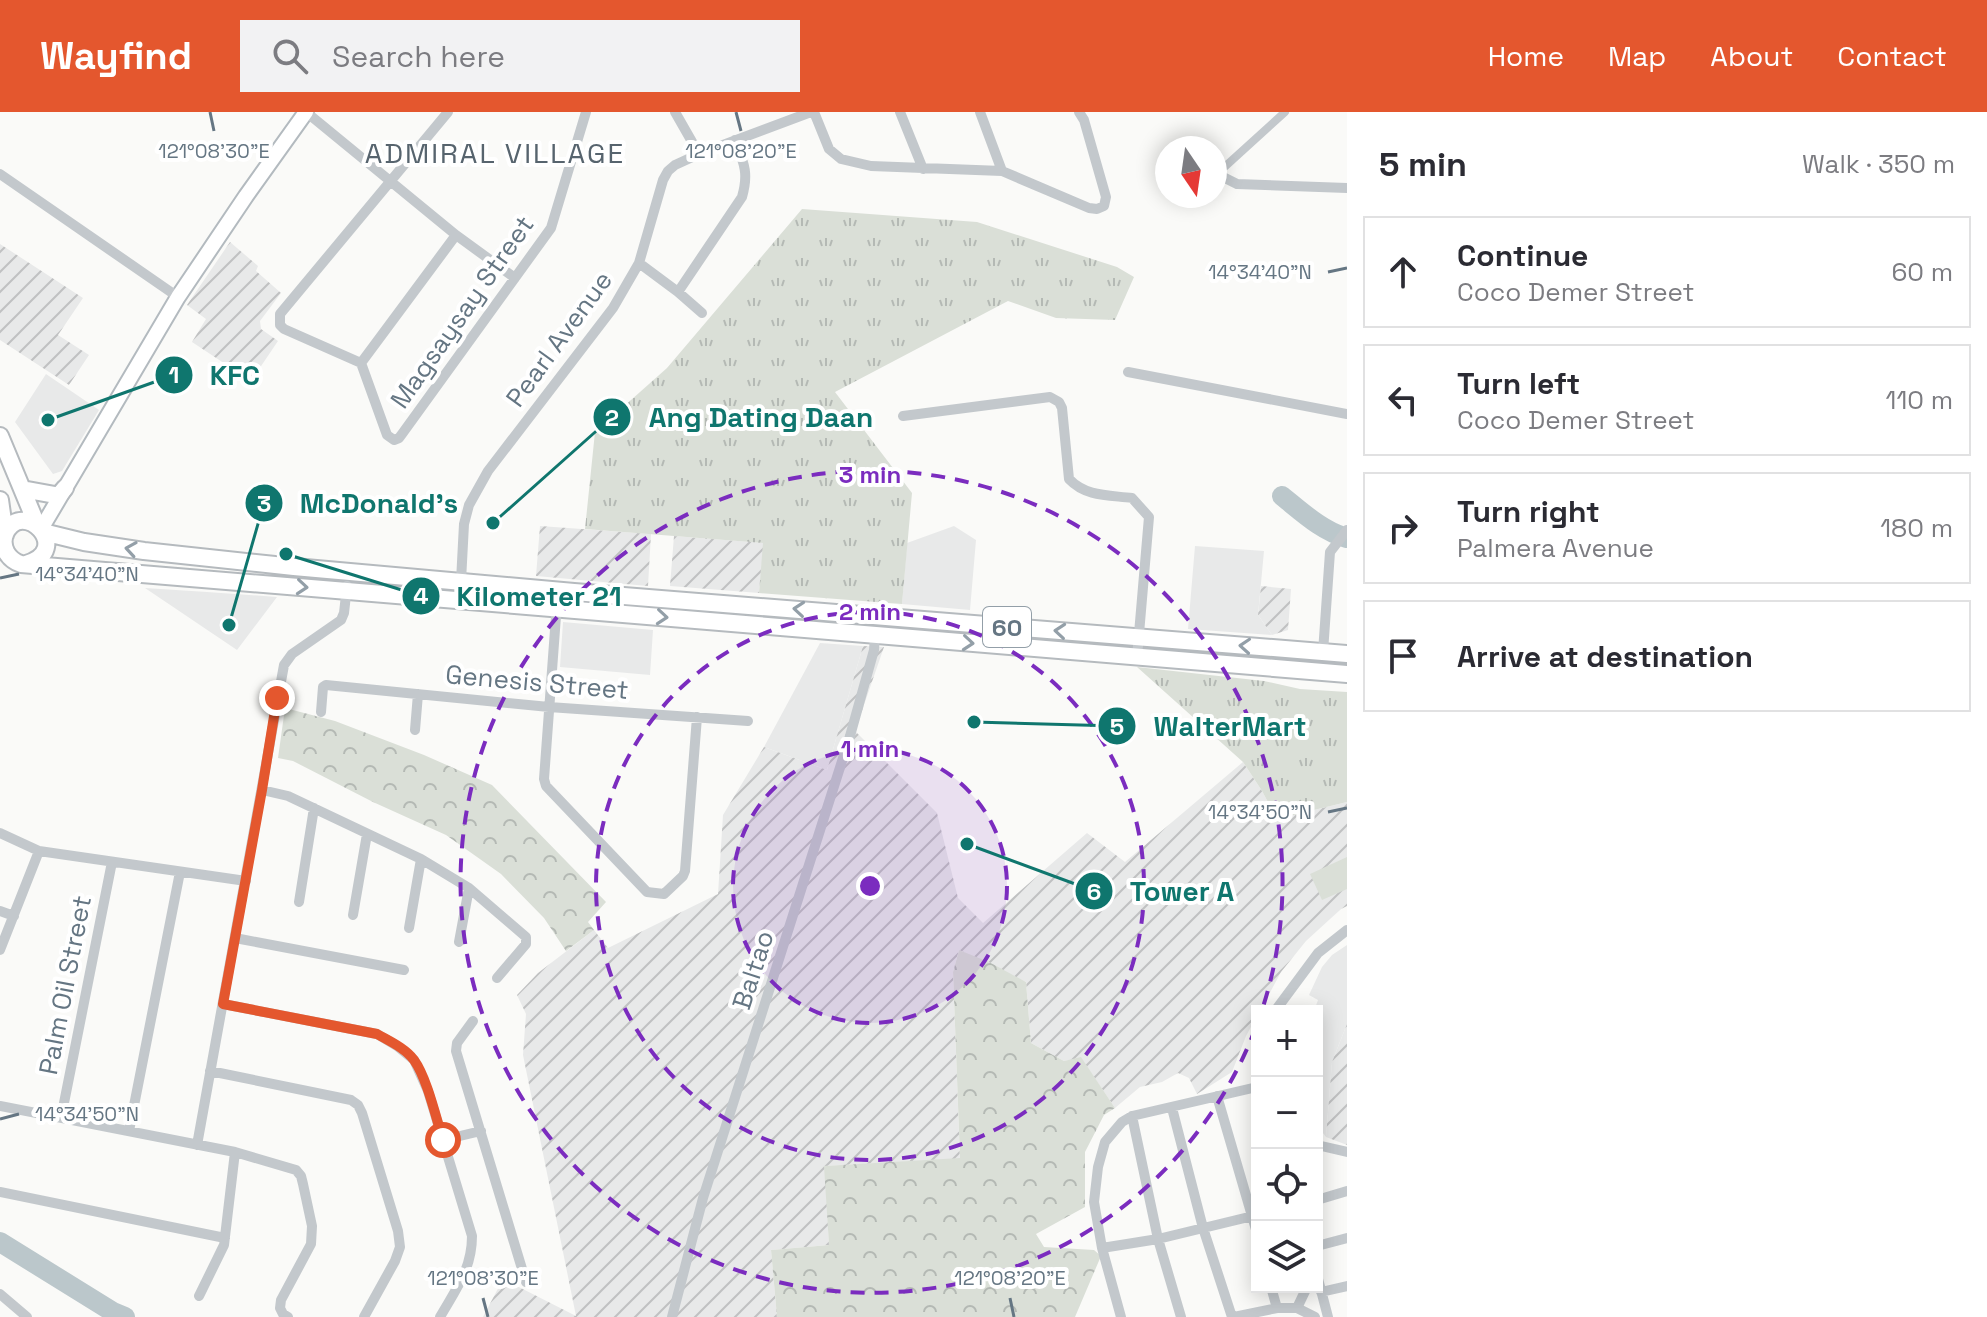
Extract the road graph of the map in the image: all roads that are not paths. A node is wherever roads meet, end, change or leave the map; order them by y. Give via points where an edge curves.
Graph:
1 (306, 112) edge
2 (448, 112) edge
3 (586, 112) edge
4 (675, 112) edge
5 (813, 112) edge
6 (900, 112) edge
7 (980, 112) edge
8 (1079, 112) edge
9 (1285, 112) edge
10 (735, 140) junction
11 (699, 154) junction
12 (1227, 161) edge
13 (923, 169) junction
14 (1002, 171) junction
15 (0, 174) edge
16 (1227, 179) edge
17 (390, 181) junction
18 (1347, 188) edge
19 (456, 235) junction
20 (639, 263) junction
21 (515, 278) junction
22 (678, 292) junction
23 (178, 297) junction
24 (702, 313) dead end
25 (361, 363) junction
26 (1128, 372) dead end
27 (1347, 414) edge
28 (903, 416) dead end
29 (0, 436) edge
30 (65, 488) junction
31 (23, 491) junction
32 (0, 502) edge
33 (40, 529) junction
34 (1347, 530) edge
35 (3, 540) edge
36 (14, 564) edge
37 (348, 572) junction
38 (461, 581) junction
39 (558, 589) junction
40 (347, 591) junction
41 (556, 608) junction
42 (876, 616) junction
43 (875, 636) junction
44 (1137, 637) junction
45 (1323, 652) junction
46 (1347, 654) edge
47 (1137, 657) junction
48 (1347, 674) edge
49 (418, 694) junction
50 (549, 707) junction
51 (321, 712) dead end
52 (697, 717) junction
53 (748, 721) dead end
54 (415, 730) dead end
55 (262, 790) junction
56 (314, 808) junction
57 (0, 833) edge
58 (367, 834) junction
59 (39, 851) junction
60 (421, 859) junction
61 (112, 862) junction
62 (180, 872) junction
63 (246, 881) junction
64 (469, 888) junction
65 (299, 902) dead end
66 (0, 911) edge
67 (353, 915) dead end
68 (14, 916) junction
69 (409, 928) dead end
70 (1347, 930) edge
71 (235, 938) junction
72 (459, 942) dead end
73 (0, 950) edge
74 (404, 970) dead end
75 (497, 978) dead end
76 (223, 1004) junction
77 (1279, 1005) edge
78 (473, 1021) dead end
79 (210, 1071) junction
80 (1251, 1088) edge
81 (1217, 1096) junction
82 (0, 1106) edge
83 (1172, 1108) junction
84 (1132, 1116) junction
85 (61, 1118) junction
86 (129, 1131) junction
87 (481, 1131) junction
88 (443, 1140) junction
89 (197, 1145) junction
90 (1323, 1146) edge
91 (235, 1152) junction
92 (1347, 1152) edge
93 (1347, 1191) edge
94 (0, 1192) edge
95 (1323, 1198) edge
96 (1251, 1202) edge
97 (1251, 1216) edge
98 (1203, 1228) junction
99 (225, 1238) junction
100 (1347, 1238) edge
101 (1158, 1239) junction
102 (1323, 1244) edge
103 (1102, 1248) junction
104 (526, 1282) dead end
105 (1347, 1286) edge
106 (1323, 1292) edge
107 (1273, 1293) edge
108 (1304, 1293) edge
109 (1321, 1293) edge
110 (0, 1294) edge
111 (199, 1296) dead end
112 (1277, 1308) junction
113 (1297, 1308) junction
114 (27, 1317) edge
115 (288, 1317) edge
116 (364, 1317) edge
117 (440, 1317) edge
118 (672, 1317) edge
119 (1121, 1317) edge
120 (1181, 1317) edge
121 (1233, 1317) edge
122 (1315, 1317) edge
123 (1328, 1317) edge

1 - 17 street
1 - 23 main road
2 - 17 street
3 - 21 street, Magsaysay Street via 551,228
4 - 11 street
5 - 10 street, Pearl Avenue
5 - 13 street via 829,149 841,159
6 - 13 street
7 - 14 street
8 - 14 street via 1106,197 1104,206 1089,208
9 - 12 street
10 - 11 street, Pearl Avenue
10 - 22 street via 747,171 742,197
11 - 20 street, Pearl Avenue via 675,165 663,180
13 - 14 street
15 - 23 street
16 - 18 street via 1237,184
17 - 19 street
17 - 25 street via 280,314 284,329
19 - 21 street
19 - 25 street
20 - 22 street
20 - 38 street, Pearl Avenue via 613,308 488,471 464,524
21 - 25 street, Magsaysay Street via 394,440 387,435
22 - 24 street
23 - 30 main road
26 - 27 street
28 - 44 street via 1050,397 1059,402 1069,479 1087,493 1132,498 1149,517
29 - 31 main road
30 - 31 main road via 55,495
30 - 33 main road
31 - 32 main road via 18,507
31 - 33 main road
32 - 35 main road
33 - 35 main road via 22,521
33 - 36 main road via 46,538 44,552
37 -> 33 main road, 60 via 144,551
34 - 45 street via 1330,552
35 - 36 main road
36 -> 40 main road, 60
37 - 38 main road, 60
37 - 40 street
38 - 39 main road, 60
39 - 41 street
42 -> 39 main road, 60
40 - 41 main road, 60
40 - 55 street via 341,620 284,665
41 -> 43 main road, 60
41 - 50 street
42 - 43 main road
44 -> 42 main road, 60
43 -> 47 main road, 60
43 - 118 street, Baltao via 850,736 703,1198
45 -> 44 main road, 60
44 - 47 street
45 - 46 main road, 60
47 - 48 main road, 60
49 - 50 street, Genesis Street
49 - 51 street, Genesis Street via 326,685
49 - 54 street
50 - 52 street, Genesis Street
50 - 52 street via 546,786 647,892 662,895 684,873
52 - 53 street, Genesis Street
55 - 56 street
55 - 63 street
56 - 58 street
56 - 65 street
57 - 59 street
58 - 60 street
58 - 67 street
59 - 61 street
59 - 68 street
60 - 64 street
60 - 69 street
61 - 62 street
61 - 85 street, Palm Oil Street
62 - 63 street
62 - 86 street
63 - 71 street
64 - 72 street
64 - 75 street via 526,937 526,944
66 - 68 street
68 - 73 street
70 - 77 street via 1318,953
71 - 74 street
71 - 76 street
76 - 79 street
76 - 88 street via 377,1034 397,1046 414,1060
78 - 87 street via 456,1051
79 - 89 street
79 - 116 street via 358,1105 400,1247
80 - 81 street
81 - 83 street
81 - 96 street
82 - 85 street
83 - 84 street
83 - 98 street
84 - 101 street
84 - 103 street via 1105,1142 1098,1167 1094,1202
85 - 86 street
86 - 89 street
87 - 88 street
87 - 104 street
88 - 117 street via 472,1236 472,1253
89 - 91 street
90 - 92 street
91 - 99 street
91 - 115 street via 301,1176 313,1234 281,1300
93 - 95 street
94 - 99 street
97 - 98 street
98 - 101 street
98 - 121 street
99 - 111 street
100 - 102 street
101 - 103 street
101 - 120 street
103 - 119 street
105 - 106 street
107 - 112 street
108 - 113 street
109 - 123 street
110 - 114 street
112 - 113 street
112 - 121 street
113 - 122 street

